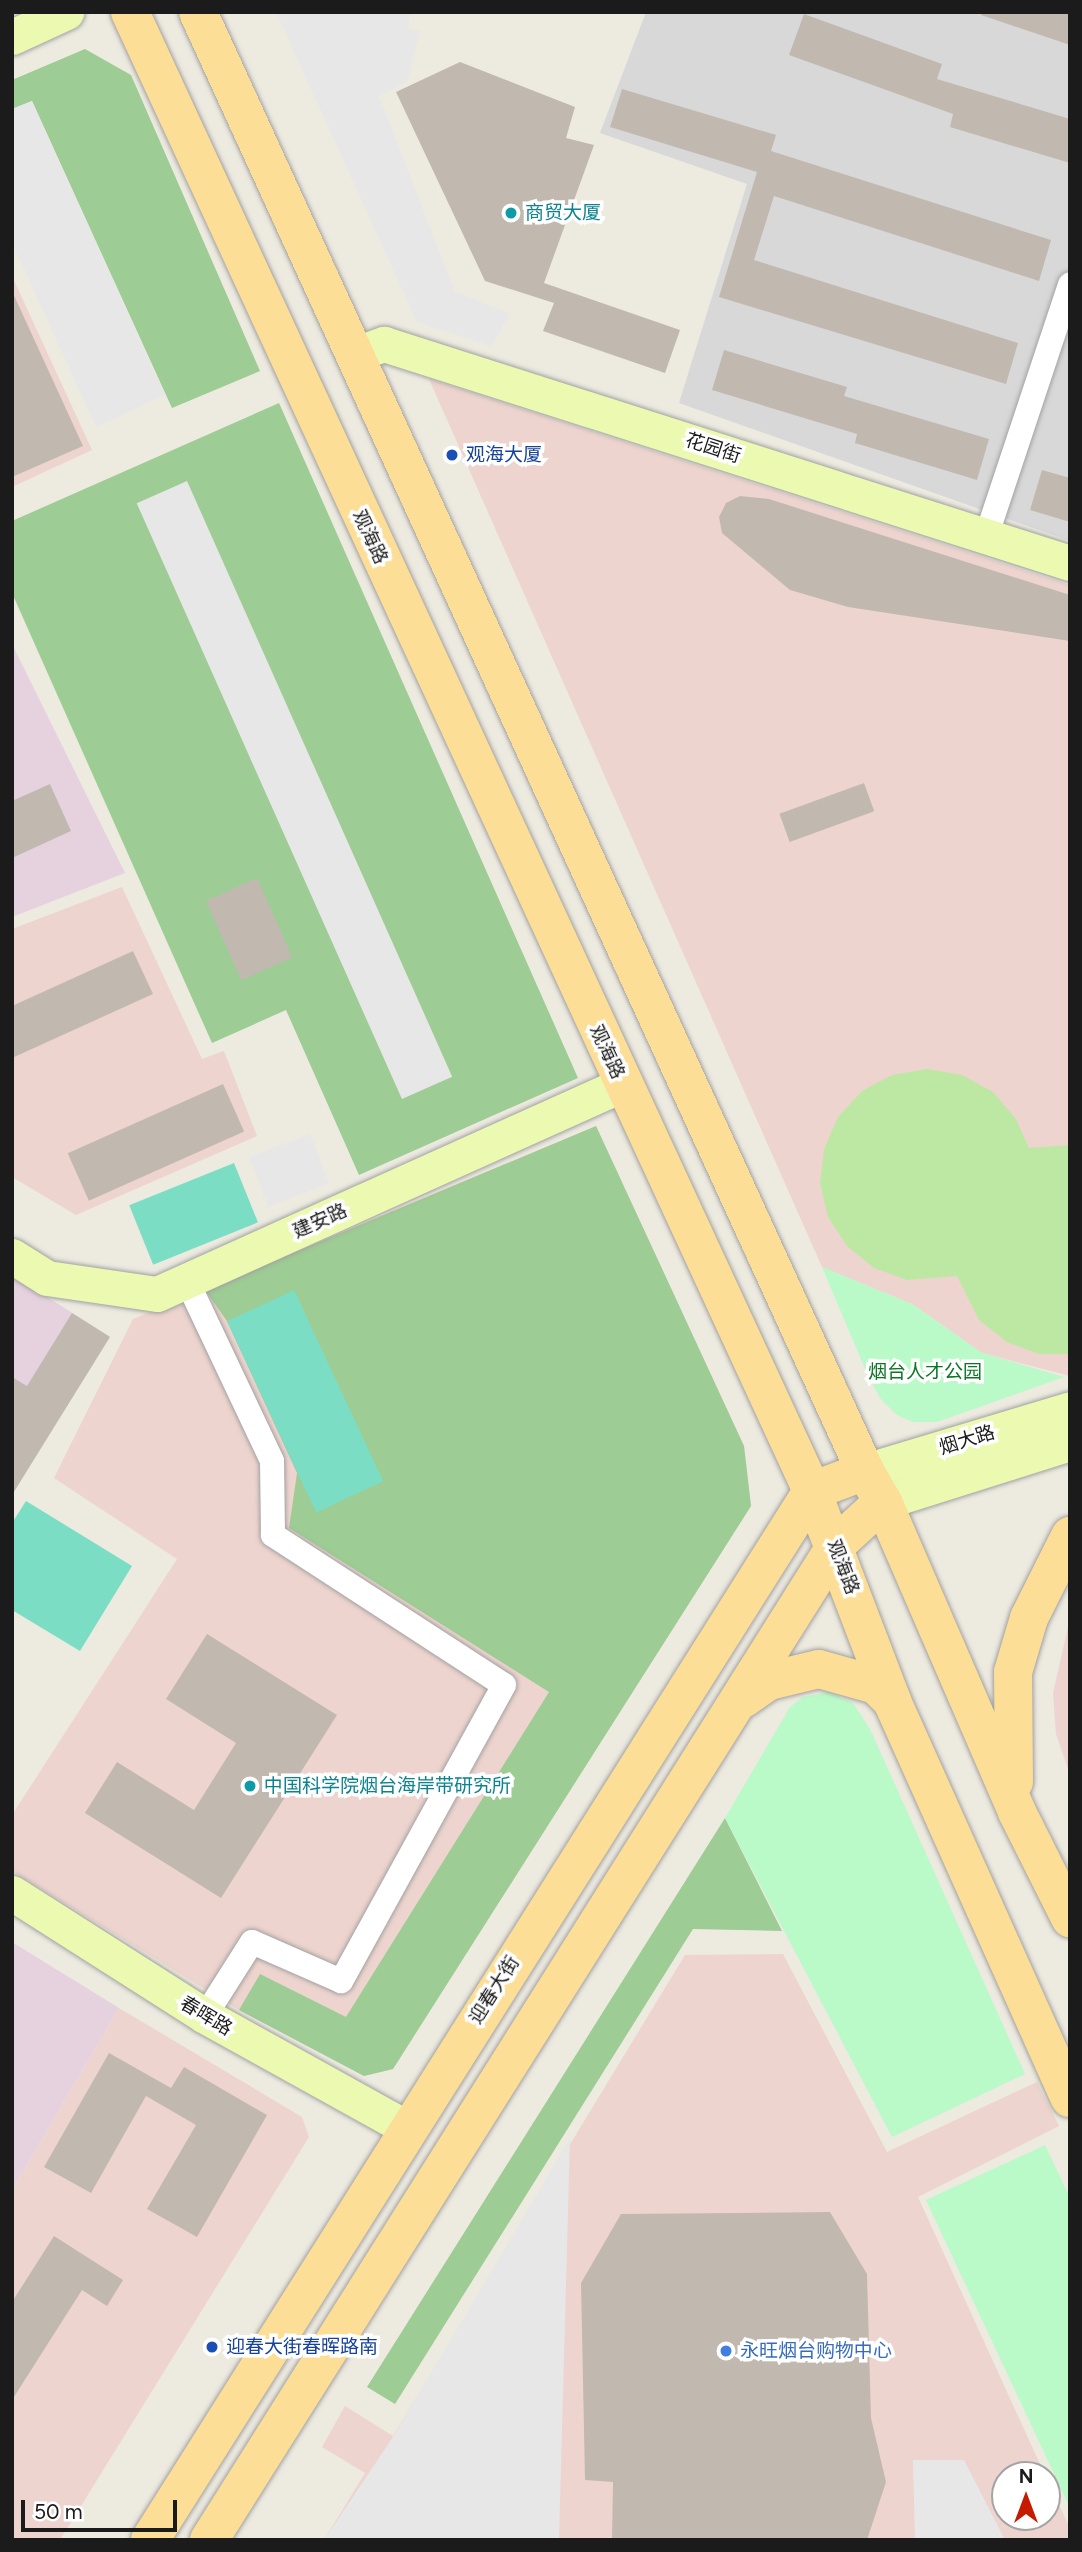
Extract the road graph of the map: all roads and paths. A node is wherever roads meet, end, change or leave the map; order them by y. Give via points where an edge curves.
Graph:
1 (66, 12) edge
2 (130, 12) edge
3 (198, 12) edge
4 (12, 37) edge
5 (1070, 284) edge
6 (356, 355) junction
7 (987, 534) junction
8 (1070, 563) edge
9 (621, 1084) junction
10 (12, 1256) edge
11 (187, 1282) junction
12 (1070, 1409) edge
13 (1070, 1443) edge
14 (874, 1487) junction
15 (812, 1491) junction
16 (1070, 1536) edge
17 (836, 1545) junction
18 (741, 1700) junction
19 (892, 1701) junction
20 (1017, 1812) junction
21 (12, 1893) edge
22 (1070, 1918) edge
23 (205, 2016) junction
24 (1070, 2098) edge
25 (407, 2128) junction
26 (150, 2540) edge
27 (209, 2540) edge

1 - 4 street
2 - 9 main road, 观海路
3 - 6 main road
5 - 7 street
6 - 7 street, 花园街 via 384,344
6 - 14 main road
7 - 8 street, 花园街
9 - 11 street, 建安路
9 - 15 main road, 观海路
10 - 11 street, 建安路 via 47,1278 157,1294
11 - 23 street via 272,1461 273,1535 504,1685 341,1981 252,1942
12 - 14 street, 烟大路
13 - 14 street, 烟大路
14 - 15 main road
14 - 17 main road
14 - 20 main road
15 - 17 main road, 观海路
15 - 25 main road, 迎春大街
16 - 20 main road via 1029,1618 1013,1672 1011,1725
17 - 18 main road
17 - 19 main road, 观海路
18 - 19 main road via 769,1681 819,1669 876,1685
18 - 27 main road
19 - 24 main road, 观海路
20 - 22 main road
21 - 23 street, 春晖路
23 - 25 street, 春晖路
25 - 26 main road, 迎春大街

